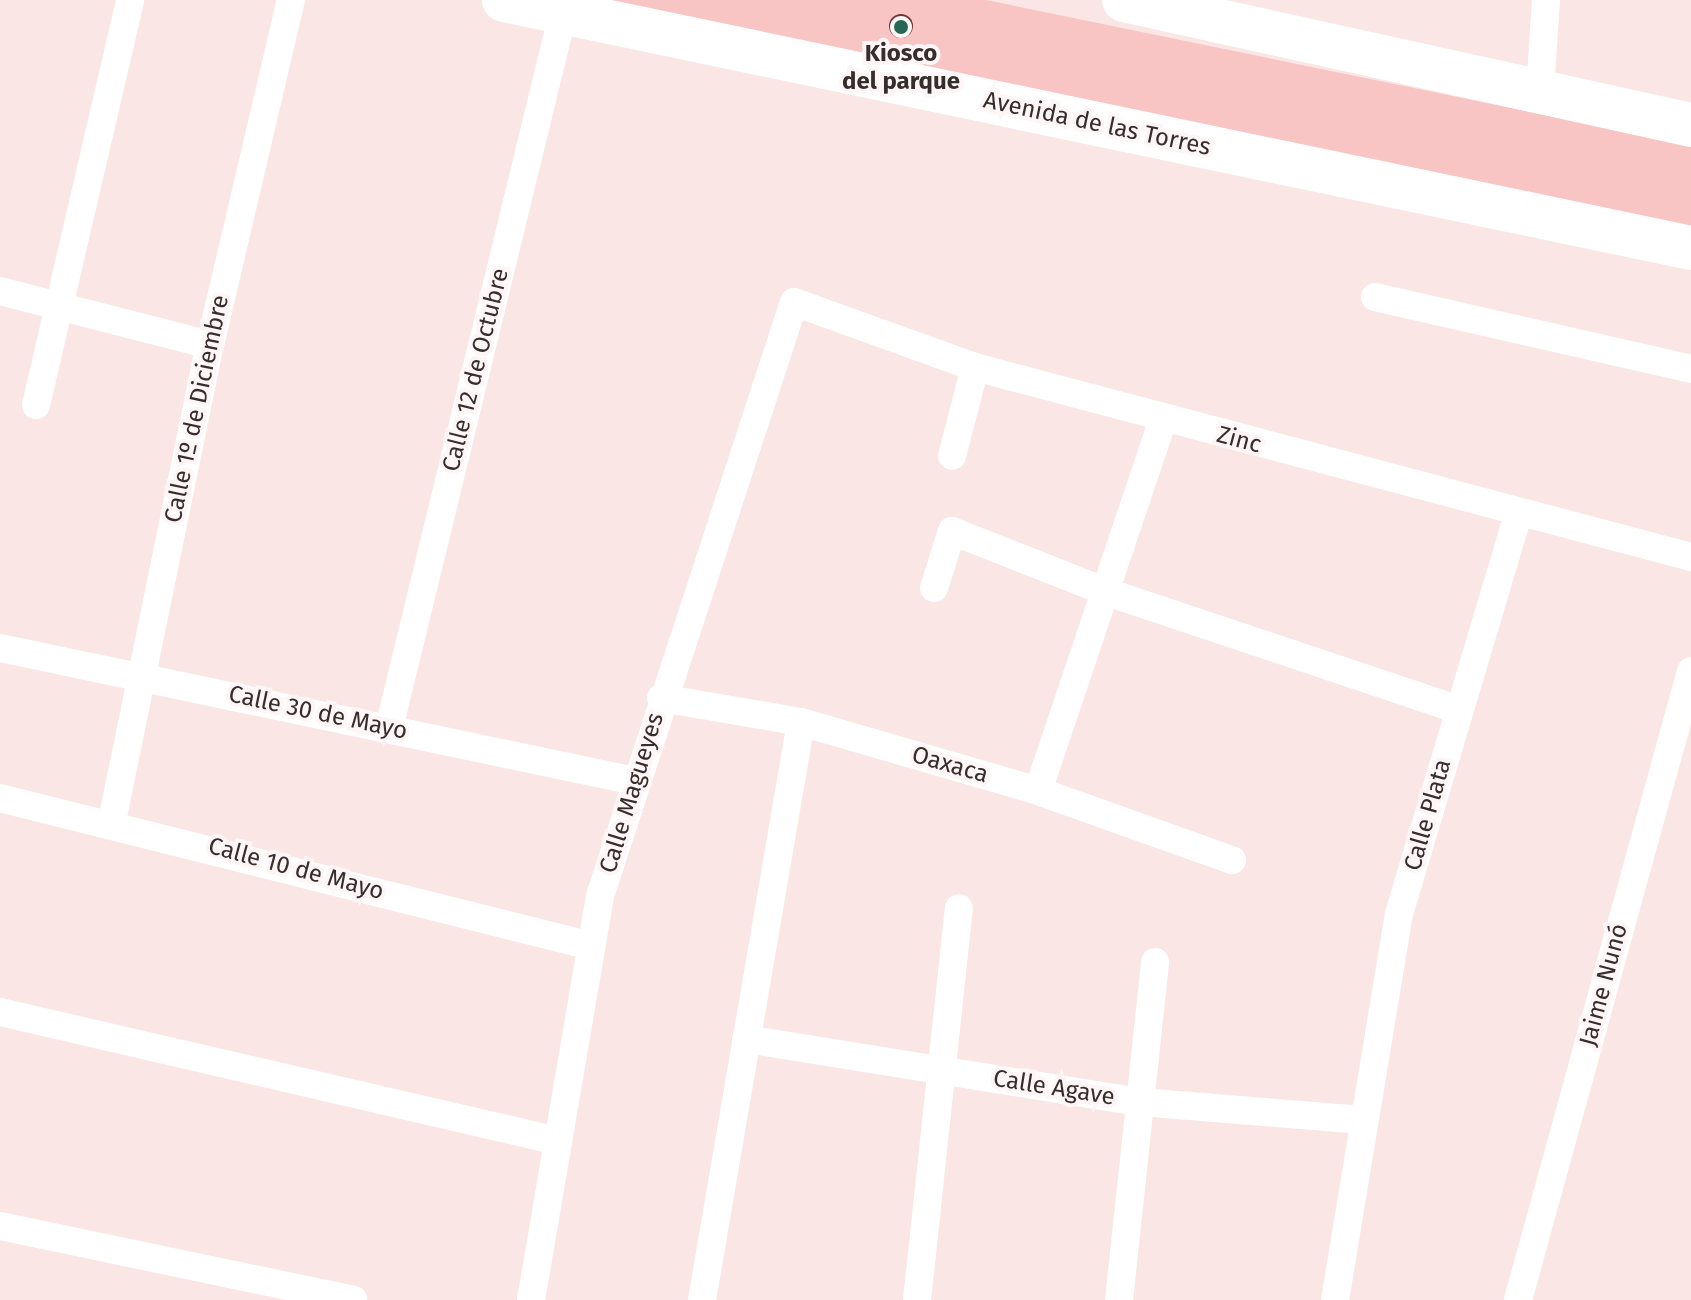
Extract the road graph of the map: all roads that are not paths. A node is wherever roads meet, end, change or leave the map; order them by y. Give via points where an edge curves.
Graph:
1 (130, 0) edge
2 (291, 0) edge
3 (504, 0) edge
4 (1124, 0) edge
5 (1546, 0) edge
6 (563, 13) junction
7 (1540, 91) junction
8 (1691, 125) edge
9 (1691, 248) edge
10 (0, 291) edge
11 (1375, 297) dead end
12 (794, 302) joint
13 (56, 305) junction
14 (210, 345) junction
15 (975, 367) junction
16 (1691, 369) edge
17 (36, 405) dead end
18 (1163, 420) junction
19 (952, 456) dead end
20 (1518, 516) junction
21 (1691, 557) edge
22 (934, 588) dead end
23 (1104, 591) junction
24 (0, 648) edge
25 (1691, 671) edge
26 (139, 674) junction
27 (661, 698) junction
28 (1459, 710) junction
29 (801, 722) junction
30 (389, 728) junction
31 (635, 781) junction
32 (1038, 791) junction
33 (0, 798) edge
34 (112, 821) junction
35 (1232, 860) dead end
36 (959, 908) dead end
37 (591, 946) junction
38 (1155, 962) dead end
39 (0, 1012) edge
40 (746, 1039) junction
41 (941, 1070) junction
42 (1140, 1102) junction
43 (1363, 1120) junction
44 (558, 1141) junction
45 (0, 1226) edge
46 (353, 1300) edge
47 (531, 1300) edge
48 (702, 1300) edge
49 (917, 1300) edge
50 (1119, 1300) edge
51 (1335, 1300) edge
52 (1518, 1300) edge

1 - 13 street
2 - 14 street, Calle 1º de Diciembre
3 - 6 main road, Avenida de las Torres
4 - 7 main road
5 - 7 street
6 - 9 main road, Avenida de las Torres
6 - 30 street, Calle 12 de Octubre
7 - 8 main road
10 - 13 street
11 - 16 street
12 - 15 street, Zinc
12 - 27 street, Calle Magueyes
13 - 14 street
13 - 17 street
14 - 26 street, Calle 1º de Diciembre
15 - 18 street, Zinc
15 - 19 street
18 - 20 street, Zinc
18 - 23 street
20 - 21 street, Zinc
20 - 28 street, Calle Plata
22 - 23 street via 952,531
23 - 28 street
23 - 32 street
24 - 26 street, Calle 30 de Mayo
25 - 52 street, Jaime Nunó
26 - 30 street, Calle 30 de Mayo
26 - 34 street, Calle 1º de Diciembre
27 - 29 street, Oaxaca
27 - 31 street, Calle Magueyes
28 - 43 street, Calle Plata via 1399,914
29 - 32 street, Oaxaca
29 - 40 street
30 - 31 street, Calle 30 de Mayo
31 - 37 street, Calle Magueyes
32 - 35 street, Oaxaca
33 - 34 street, Calle 10 de Mayo
34 - 37 street, Calle 10 de Mayo
36 - 41 street
37 - 44 street, Calle Magueyes
38 - 42 street
39 - 44 street
40 - 41 street, Calle Agave
40 - 48 street
41 - 42 street, Calle Agave
41 - 49 street
42 - 43 street, Calle Agave
42 - 50 street
43 - 51 street, Calle Plata
44 - 47 street, Calle Magueyes
45 - 46 street

